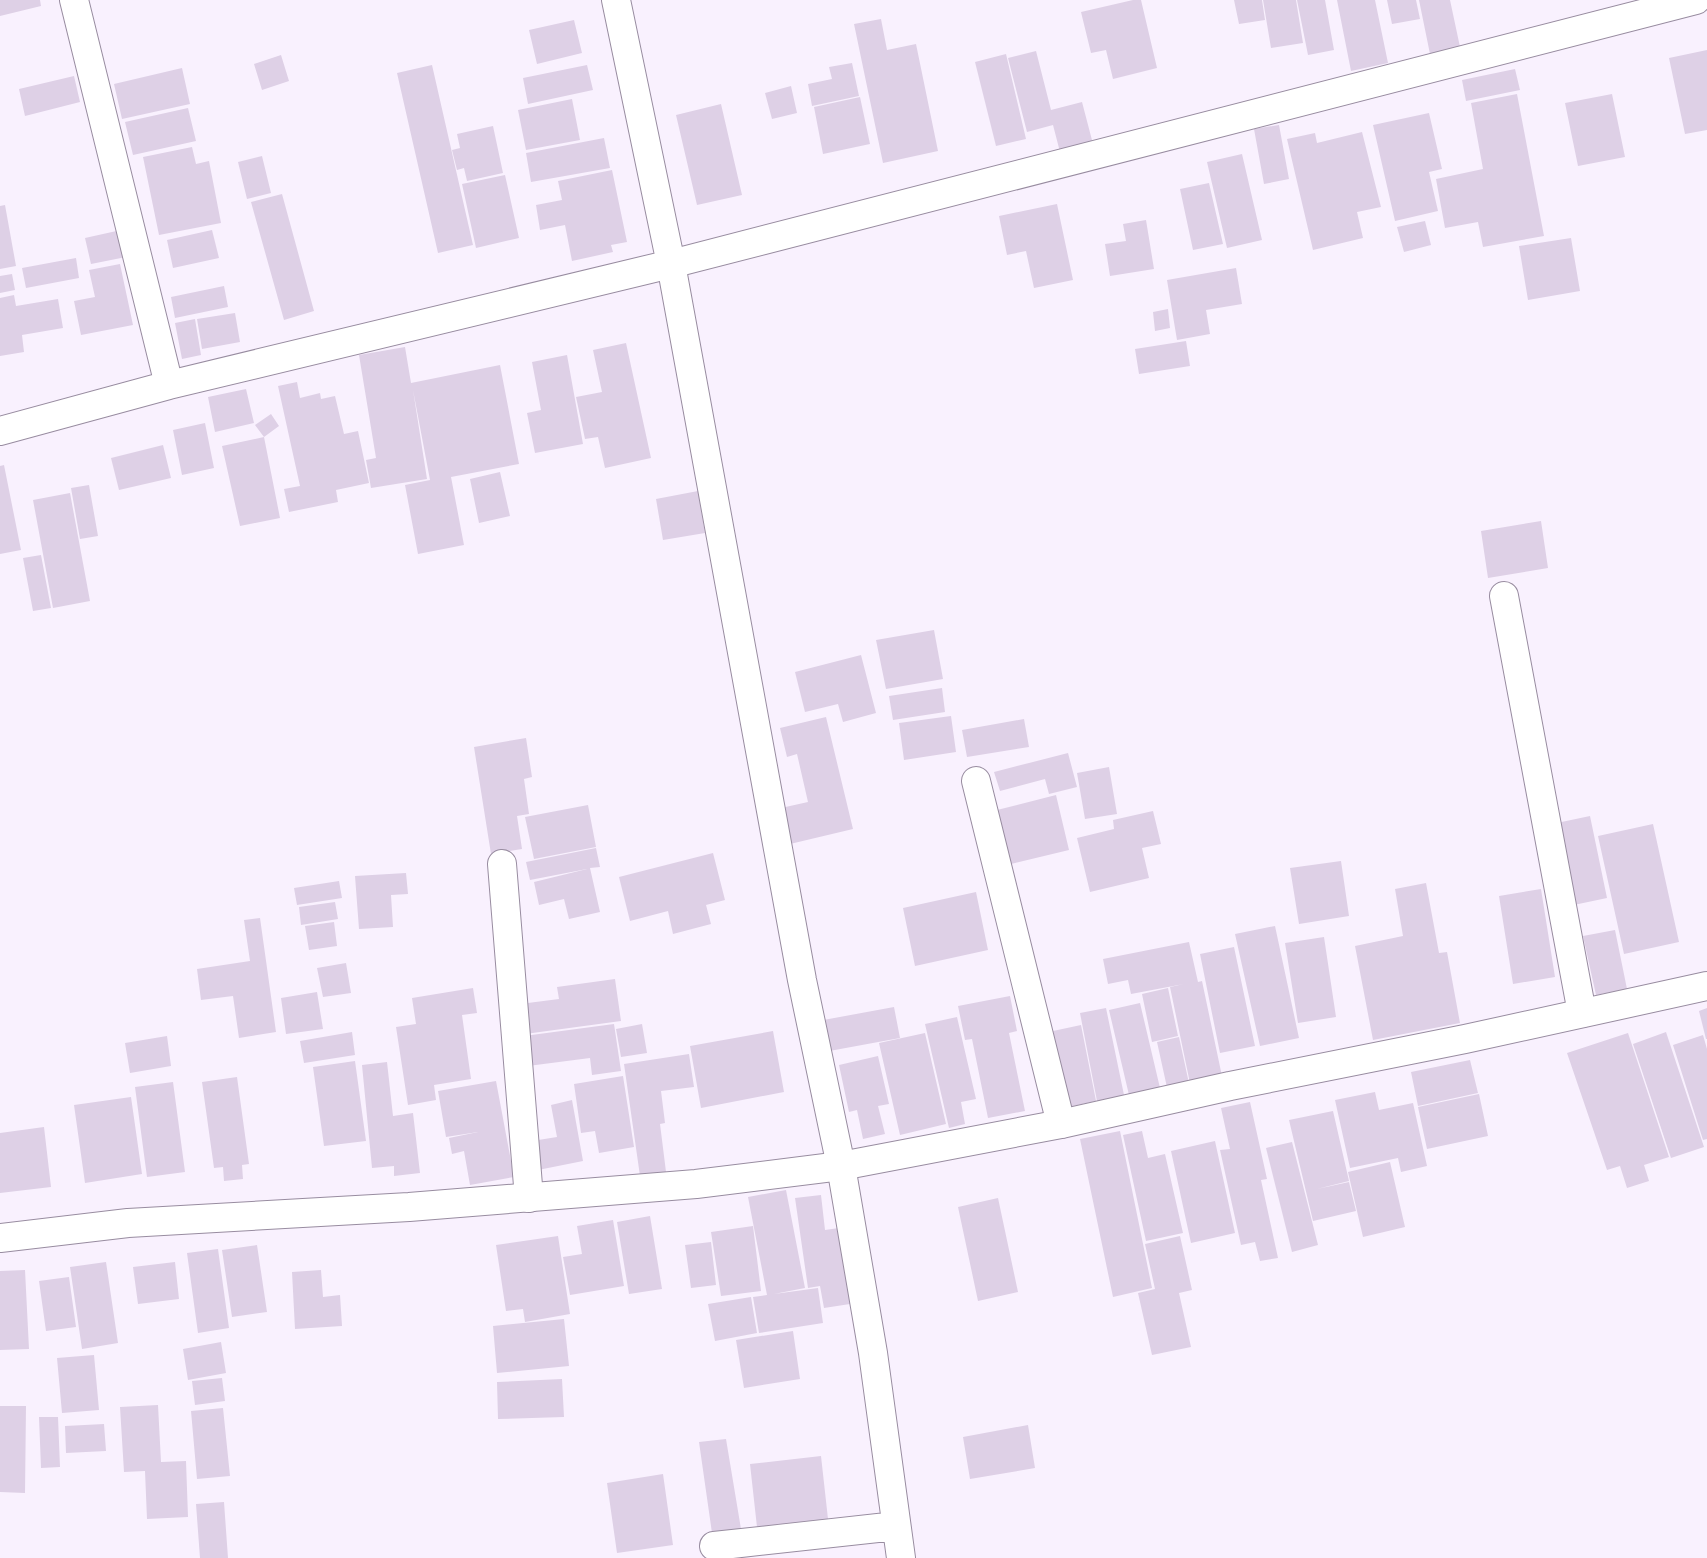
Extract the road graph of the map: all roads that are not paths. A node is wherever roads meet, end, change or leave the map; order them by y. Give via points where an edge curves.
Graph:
1 (74, 0) edge
2 (616, 0) edge
3 (1696, 0) edge
4 (672, 264) junction
5 (169, 385) junction
6 (0, 431) edge
7 (1504, 596) dead end
8 (976, 781) dead end
9 (502, 864) dead end
10 (1707, 986) edge
11 (1582, 1014) junction
12 (1061, 1124) junction
13 (840, 1166) junction
14 (529, 1198) junction
15 (0, 1238) edge
16 (896, 1526) junction
17 (714, 1546) dead end
18 (901, 1558) edge

1 - 5 street
2 - 4 street
3 - 4 street
4 - 5 street
4 - 13 street via 802,980
5 - 6 street
7 - 11 street
8 - 12 street
9 - 14 street
10 - 11 street
11 - 12 street
12 - 13 street
13 - 14 street via 696,1184
13 - 16 street via 873,1353
14 - 15 street via 128,1223
16 - 17 street
16 - 18 street

